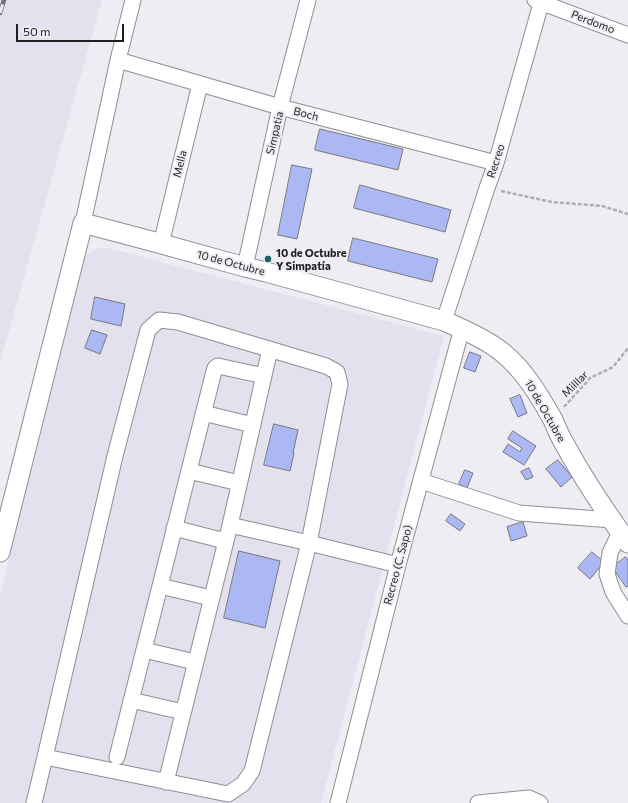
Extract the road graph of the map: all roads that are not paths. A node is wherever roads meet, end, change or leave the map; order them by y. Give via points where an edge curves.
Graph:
1 (133, 0) edge
2 (308, 0) edge
3 (540, 1) edge
4 (628, 35) edge
5 (118, 60) junction
6 (200, 84) junction
7 (280, 107) junction
8 (496, 163) junction
9 (83, 223) junction
10 (161, 244) junction
11 (245, 267) junction
12 (444, 321) junction
13 (462, 328) junction
14 (270, 350) junction
15 (264, 376) junction
16 (203, 413) junction
17 (253, 425) junction
18 (189, 471) junction
19 (421, 481) junction
20 (240, 483) junction
21 (230, 525) junction
22 (174, 528) junction
23 (620, 532) edge
24 (226, 541) junction
25 (309, 543) junction
26 (0, 552) edge
27 (398, 565) junction
28 (160, 586) junction
29 (211, 598) junction
30 (628, 616) edge
31 (144, 650) junction
32 (195, 662) junction
33 (131, 700) junction
34 (183, 712) junction
35 (45, 757) junction
36 (117, 757) dead end
37 (166, 782) junction
38 (342, 802) edge
39 (34, 803) edge
40 (478, 803) edge
41 (540, 803) edge

1 - 5 street
2 - 7 street, Simpatia
3 - 4 street, Perdomo
3 - 8 street, Recreo
5 - 6 street, Boch
5 - 9 street
6 - 7 street, Boch
6 - 10 street, Mella
7 - 8 street, Boch
7 - 11 street, Simpatia
8 - 12 street, Recreo
9 - 10 main road, 10 de Octubre
9 - 26 main road
10 - 11 main road, 10 de Octubre
11 - 12 main road, 10 de Octubre
12 - 13 main road, 10 de Octubre
13 - 19 street, Recreo (C. Sapo)
13 - 23 main road, 10 de Octubre via 503,352 517,366 553,420 592,490
14 - 15 street
14 - 25 street via 326,366 337,372 340,384
14 - 35 street via 178,322 159,320 148,330 115,456
15 - 16 street via 218,366 215,368
15 - 17 street
16 - 17 street
16 - 18 street
17 - 20 street
18 - 20 street
18 - 22 street
19 - 23 street via 519,513 577,516
19 - 27 street, Recreo (C. Sapo)
20 - 21 street
21 - 24 street
21 - 25 street
22 - 24 street
22 - 28 street
23 - 30 street via 610,553 607,574 613,592
24 - 29 street
25 - 27 street
25 - 37 street via 252,770 243,784 228,794
27 - 38 street, Recreo (C. Sapo)
28 - 29 street
28 - 31 street
29 - 32 street
31 - 32 street
31 - 33 street
32 - 34 street
33 - 34 street
33 - 36 street
34 - 37 street
35 - 37 street
35 - 39 street
40 - 41 street via 529,798

